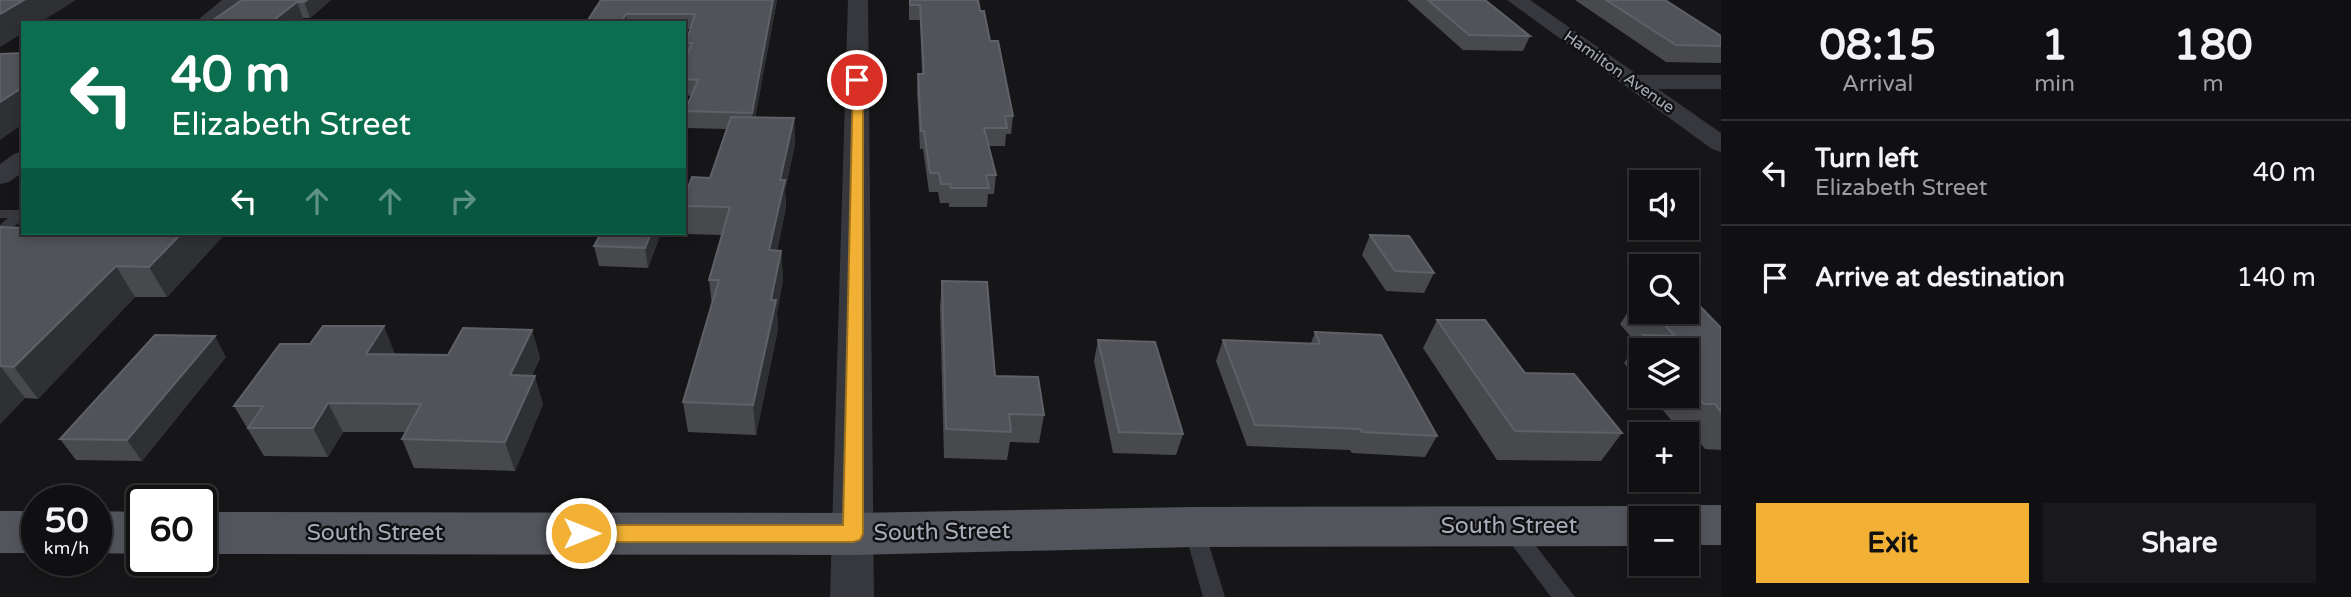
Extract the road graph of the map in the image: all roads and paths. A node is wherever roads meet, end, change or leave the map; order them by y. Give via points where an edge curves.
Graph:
1 (234, 0) edge
2 (858, 0) edge
3 (1517, 0) edge
4 (207, 21) edge
5 (1633, 82) junction
6 (1721, 82) edge
7 (1721, 145) edge
8 (21, 160) edge
9 (0, 176) edge
10 (0, 214) edge
11 (21, 214) edge
12 (21, 215) edge
13 (0, 232) edge
14 (1721, 525) edge
15 (1510, 526) junction
16 (1629, 526) edge
17 (1699, 526) edge
18 (1193, 527) junction
19 (0, 532) edge
20 (21, 532) edge
21 (217, 533) edge
22 (853, 534) junction
23 (852, 597) edge
24 (1214, 597) edge
25 (1564, 597) edge

1 - 4 street
2 - 22 street
3 - 5 street, Hamilton Avenue
5 - 6 street
5 - 7 street, Hamilton Avenue
8 - 9 street
10 - 11 lane
12 - 13 lane
14 - 17 main road
15 - 16 main road, South Street
15 - 18 main road, South Street
15 - 25 lane
18 - 22 main road, South Street
18 - 24 lane
19 - 20 main road
21 - 22 main road, South Street
22 - 23 street

